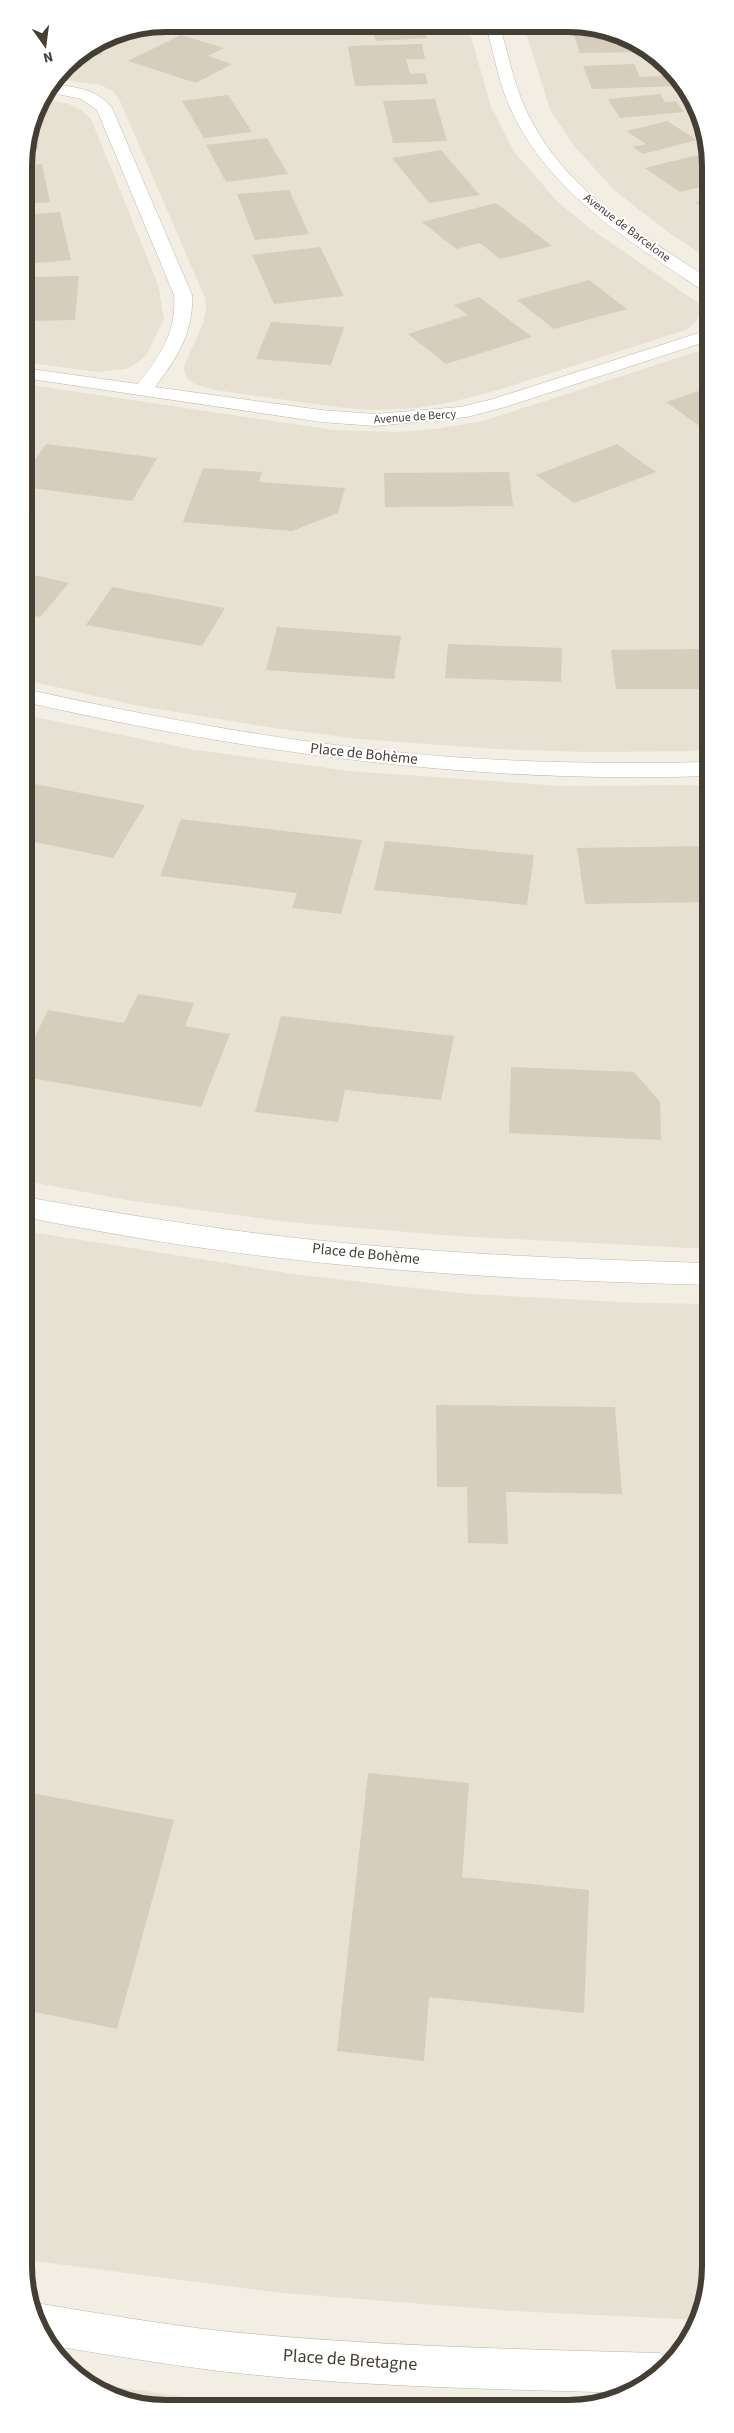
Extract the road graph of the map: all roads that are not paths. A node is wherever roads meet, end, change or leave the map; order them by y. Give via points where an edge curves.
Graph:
1 (495, 32) edge
2 (57, 89) edge
3 (702, 282) edge
4 (702, 337) edge
5 (33, 374) edge
6 (142, 391) junction
7 (33, 698) edge
8 (702, 769) edge
9 (33, 1208) edge
10 (701, 1274) edge
11 (45, 2325) edge
12 (648, 2374) edge

1 - 3 street, Avenue de Barcelone via 516,104 532,136 552,163 598,208
2 - 6 street via 80,93 104,108 183,295 185,320 182,330 170,355
4 - 6 street, Avenue de Bercy via 499,403 437,417 348,420
5 - 6 street, Avenue de Bercy
7 - 8 street, Place de Bohème via 197,732 359,755 526,768
9 - 10 street, Place de Bohème via 130,1226 336,1252 542,1269
11 - 12 street, Place de Bretagne via 159,2343 312,2359 473,2369

